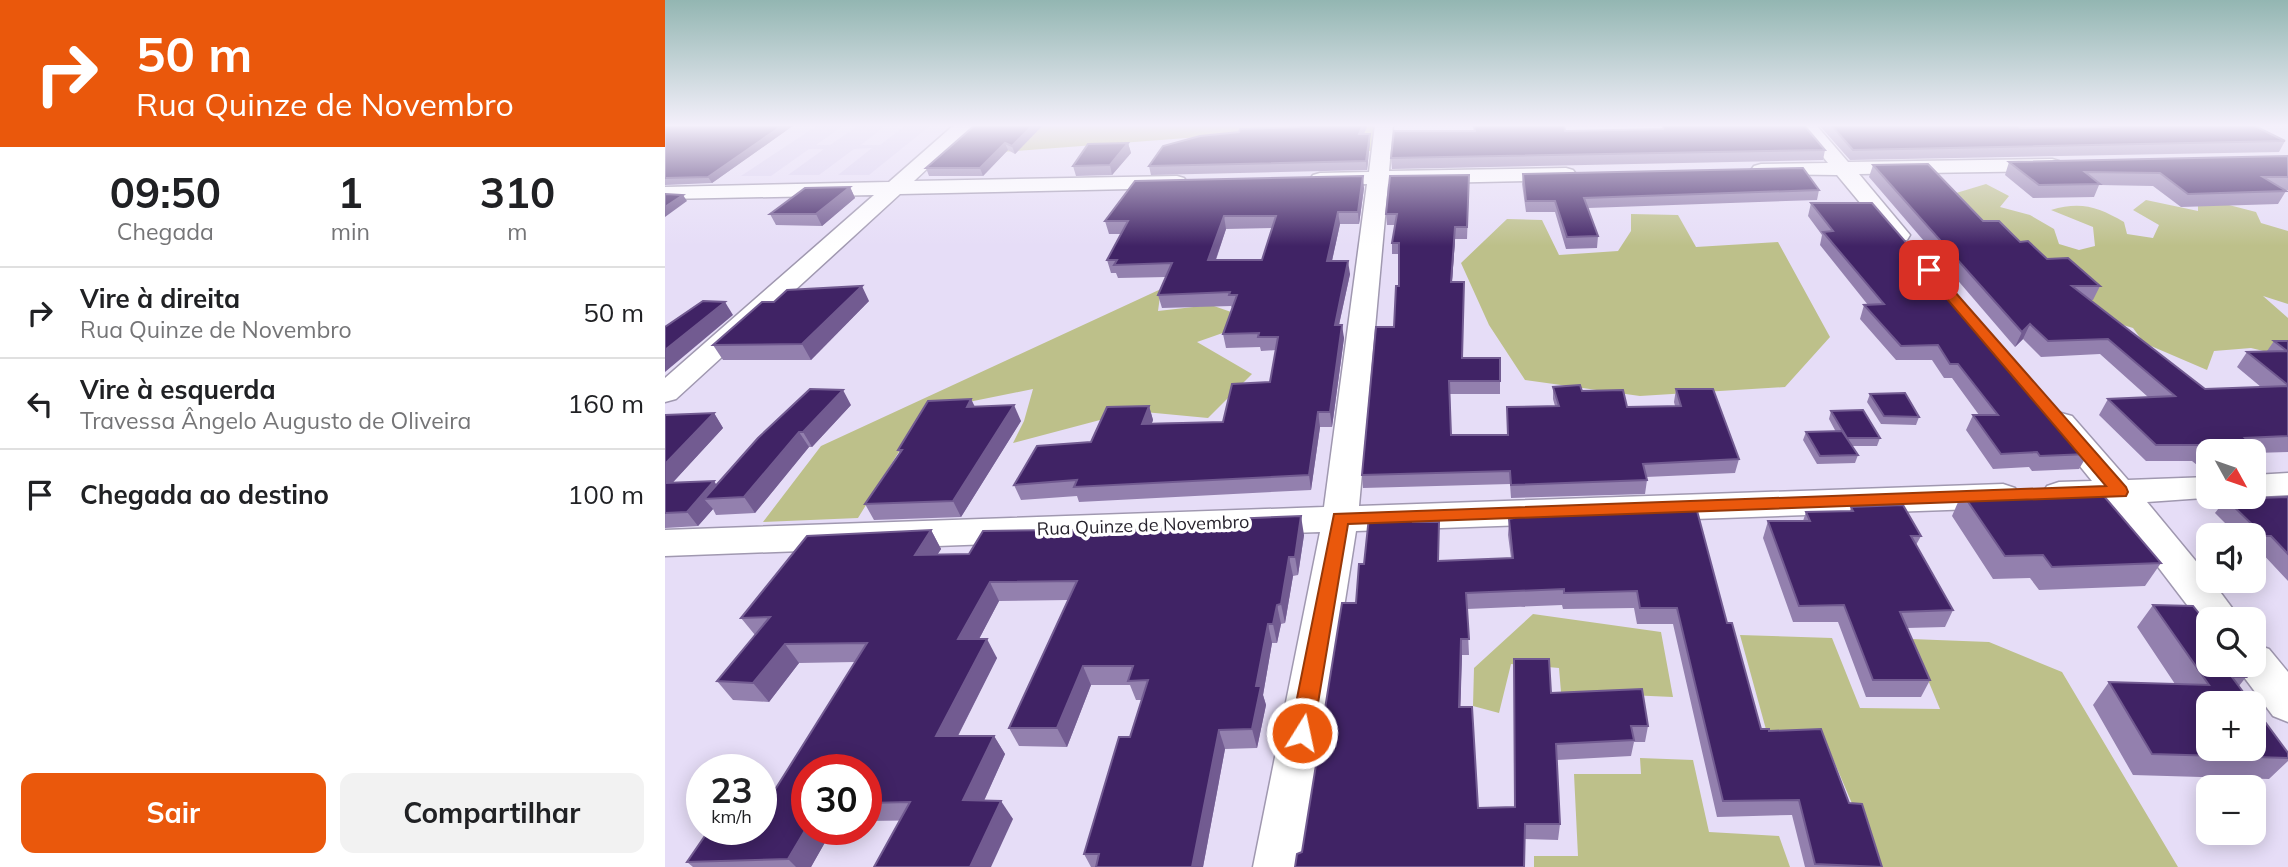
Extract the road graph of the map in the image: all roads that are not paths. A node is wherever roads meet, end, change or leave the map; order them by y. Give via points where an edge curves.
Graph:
1 (919, 165) edge
2 (1380, 165) edge
3 (1839, 165) edge
4 (2010, 165) edge
5 (1842, 169) junction
6 (1746, 171) edge
7 (1583, 174) edge
8 (1379, 177) junction
9 (1296, 179) edge
10 (1199, 181) edge
11 (893, 188) junction
12 (665, 193) edge
13 (1913, 252) edge
14 (665, 393) edge
15 (2039, 398) edge
16 (2288, 484) edge
17 (2266, 485) edge
18 (2196, 489) edge
19 (2120, 492) junction
20 (1340, 519) junction
21 (665, 542) edge
22 (2211, 607) edge
23 (2266, 676) edge
24 (2288, 704) edge
25 (1278, 867) edge

1 - 11 street
2 - 8 street
3 - 5 street
4 - 5 street
5 - 6 street
5 - 13 street
7 - 8 street
8 - 9 street
8 - 20 street
10 - 11 street
11 - 12 street
11 - 14 street
15 - 19 street
16 - 17 street
18 - 19 street, Rua Quinze de Novembro
19 - 20 street, Rua Quinze de Novembro
19 - 22 street
20 - 21 street, Rua Quinze de Novembro
20 - 25 street
23 - 24 street

